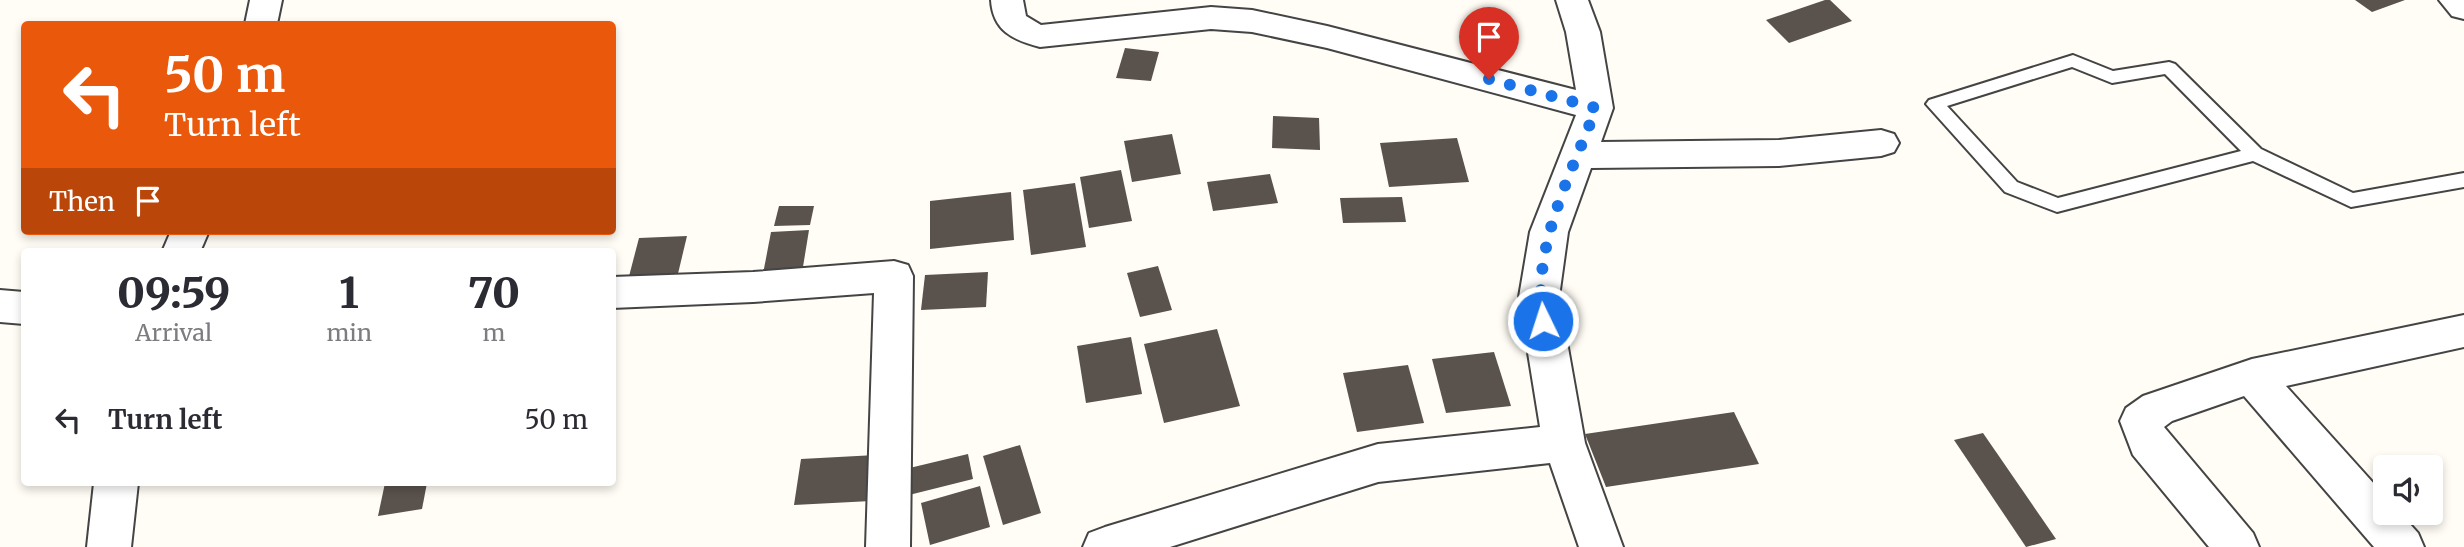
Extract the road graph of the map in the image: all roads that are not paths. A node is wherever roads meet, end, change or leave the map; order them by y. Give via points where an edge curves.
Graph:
1 (266, 0) edge
2 (1007, 0) edge
3 (1572, 0) edge
4 (2455, 0) edge
5 (2464, 8) edge
6 (262, 21) edge
7 (1596, 108) junction
8 (1881, 144) dead end
9 (2255, 154) junction
10 (1578, 155) junction
11 (2464, 180) edge
12 (616, 293) edge
13 (0, 306) edge
14 (21, 308) edge
15 (2464, 331) edge
16 (2252, 376) junction
17 (1564, 443) junction
18 (116, 486) edge
19 (108, 547) edge
20 (888, 547) edge
21 (1105, 547) edge
22 (1601, 547) edge
23 (2237, 547) edge
24 (2402, 547) edge

1 - 6 street
2 - 7 street via 1008,16 1019,30 1040,36 1211,18 1252,21
3 - 7 street via 1583,32
4 - 5 street
7 - 10 street
8 - 10 street via 1779,153
9 - 9 lane via 2169,68 2112,77 2073,61 1935,104 2011,187 2057,205
9 - 11 lane via 2351,200
10 - 17 street via 1549,232 1539,296
12 - 20 street via 894,276
13 - 14 street
15 - 16 street
16 - 23 street via 2158,408 2141,421 2148,442
16 - 24 street
17 - 21 street via 1378,463
17 - 22 street
18 - 19 street

